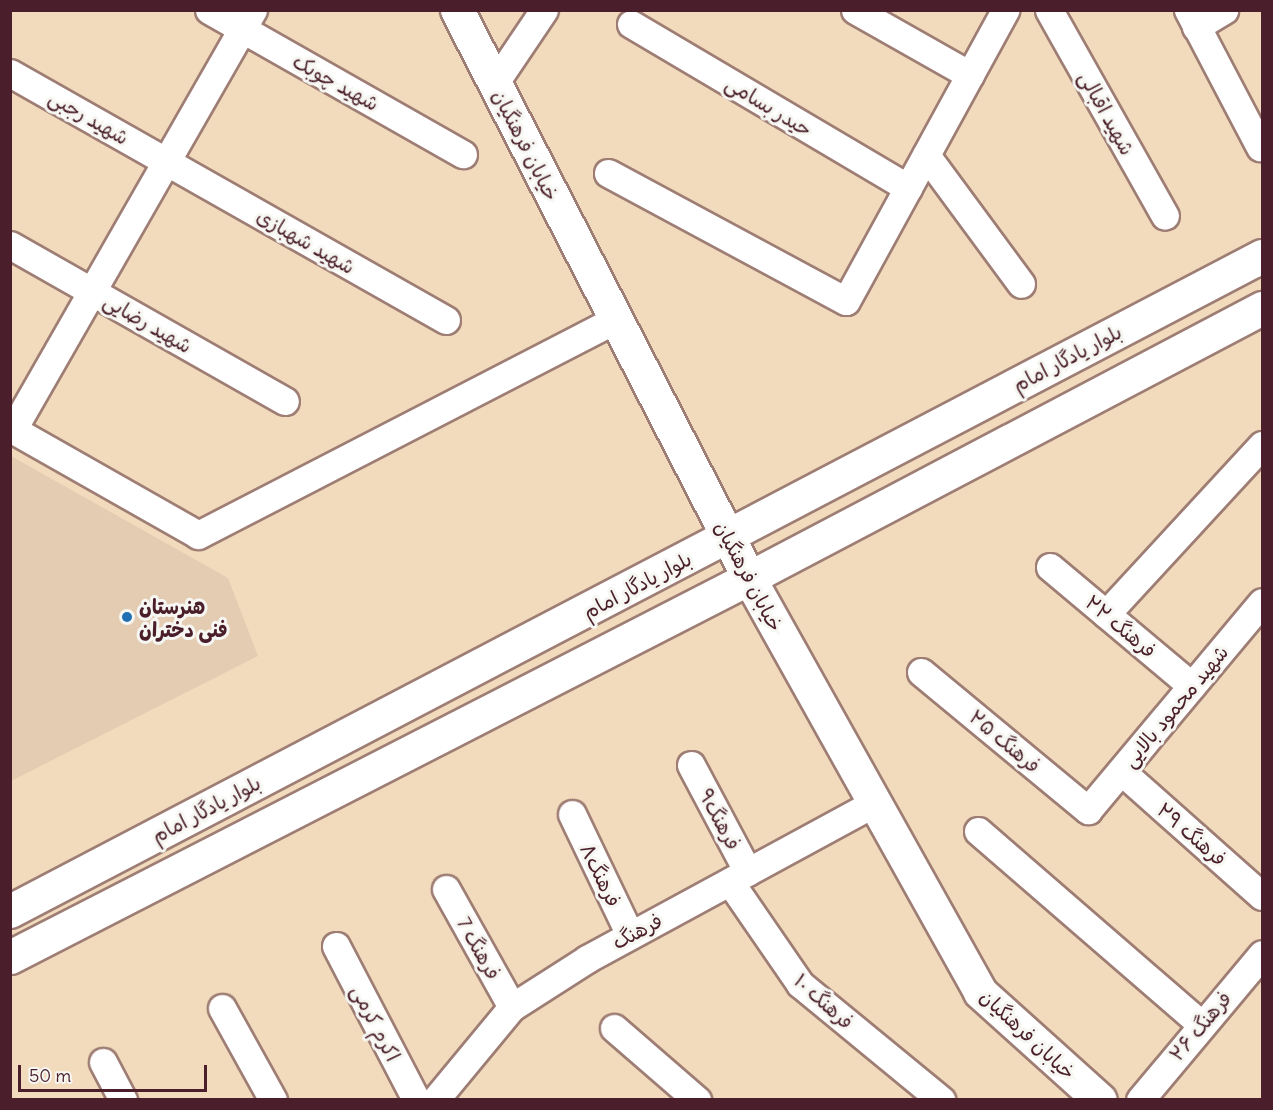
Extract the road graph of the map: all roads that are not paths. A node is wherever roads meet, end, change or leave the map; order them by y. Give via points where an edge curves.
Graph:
1 (209, 10) edge
2 (456, 10) edge
3 (544, 10) edge
4 (855, 10) edge
5 (1005, 10) edge
6 (1049, 10) edge
7 (1224, 10) edge
8 (1192, 19) edge
9 (247, 20) edge
10 (631, 24) dead end
11 (10, 73) edge
12 (970, 75) junction
13 (494, 84) junction
14 (1260, 147) dead end
15 (463, 154) dead end
16 (926, 155) junction
17 (166, 162) junction
18 (609, 173) dead end
19 (908, 188) junction
20 (1165, 216) dead end
21 (10, 245) edge
22 (1263, 256) edge
23 (1021, 284) dead end
24 (92, 291) junction
25 (1263, 308) edge
26 (616, 319) junction
27 (446, 320) dead end
28 (285, 401) dead end
29 (12, 429) edge
30 (1263, 445) edge
31 (728, 537) junction
32 (1050, 567) dead end
33 (749, 578) junction
34 (1263, 602) edge
35 (1106, 614) junction
36 (921, 672) dead end
37 (1192, 686) junction
38 (691, 765) dead end
39 (1121, 771) junction
40 (872, 804) junction
41 (1088, 810) joint
42 (572, 814) dead end
43 (978, 831) dead end
44 (739, 877) junction
45 (446, 889) dead end
46 (1263, 896) edge
47 (10, 911) edge
48 (630, 935) junction
49 (336, 946) dead end
50 (1263, 954) edge
51 (10, 957) edge
52 (512, 1007) junction
53 (222, 1008) dead end
54 (1201, 1024) junction
55 (614, 1028) dead end
56 (102, 1062) dead end
57 (123, 1100) edge
58 (273, 1100) edge
59 (416, 1100) edge
60 (435, 1100) edge
61 (697, 1100) edge
62 (941, 1100) edge
63 (1100, 1100) edge
64 (1140, 1100) edge

1 - 9 street, شهید چوبک
2 - 13 main road, خیابان فرهنگیان
3 - 13 street
4 - 12 street
5 - 12 street
6 - 20 street, شهید اقبالی
7 - 8 street
8 - 14 street
9 - 15 street, شهید چوبک
9 - 17 street
10 - 19 street, حیدر بسامی
11 - 17 street, شهید رجبی
12 - 16 street
13 - 26 main road, خیابان فرهنگیان
16 - 19 street
16 - 23 street
17 - 24 street
17 - 27 street, شهید شهبازی
18 - 19 street via 846,301
21 - 24 street, شهید رضایی
22 - 31 main road, بلوار یادگار امام
24 - 28 street, شهید رضایی
24 - 29 street
25 - 33 main road
26 - 29 street via 198,535
26 - 31 main road, خیابان فرهنگیان
30 - 35 street
31 - 33 main road, خیابان فرهنگیان
31 - 47 main road, بلوار یادگار امام
32 - 35 street, فرهنگ ۲۲
33 - 40 main road, خیابان فرهنگیان
33 - 51 main road
34 - 37 street, شهید محمود بالایی
35 - 37 street, فرهنگ ۲۲
36 - 41 street, فرهنگ ۲۵
37 - 39 street, شهید محمود بالایی
38 - 44 street, فرهنگ۹
39 - 41 street, شهید محمود بالایی
39 - 46 street, فرهنگ ۲۹
40 - 44 street, فرهنگ
40 - 63 main road, خیابان فرهنگیان via 980,992
42 - 48 street, فرهنگ۸
43 - 54 street
44 - 48 street, فرهنگ
44 - 62 street, فرهنگ ۱۰ via 800,984
45 - 52 street, فرهنگ 7
48 - 52 street, فرهنگ
49 - 59 street, اکرم کرمی
50 - 54 street, فرهنگ ۲۶
52 - 60 street, فرهنگ
53 - 58 street
54 - 64 street, فرهنگ ۲۶
55 - 61 street
56 - 57 street

